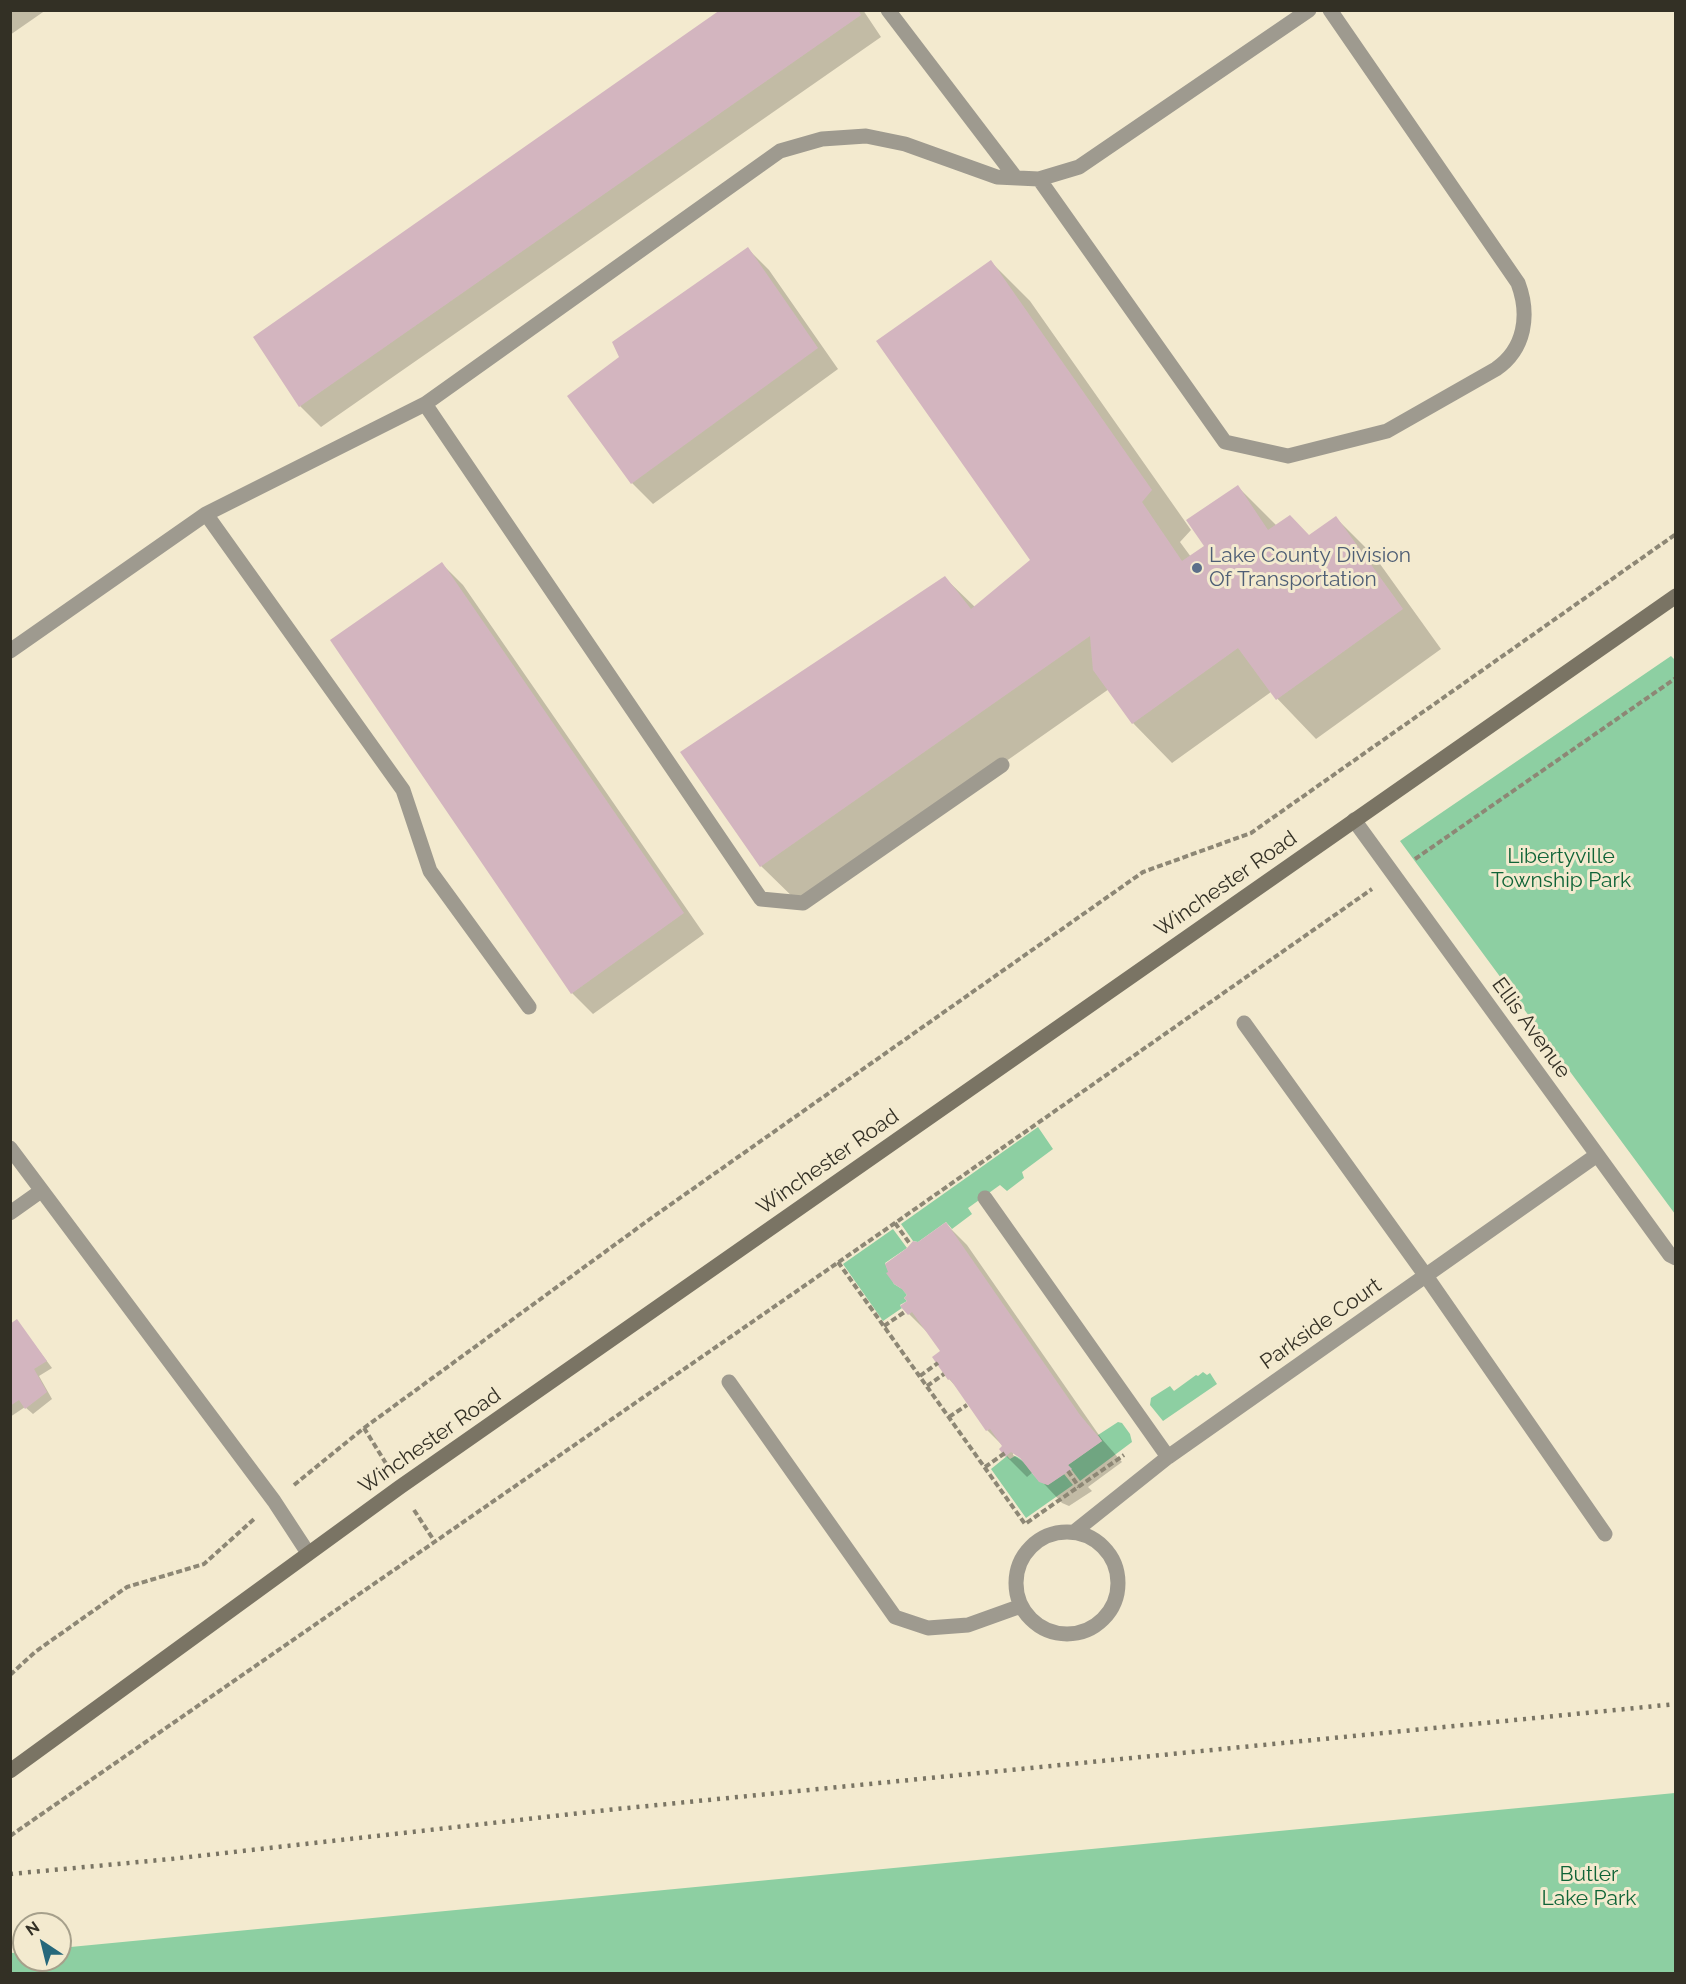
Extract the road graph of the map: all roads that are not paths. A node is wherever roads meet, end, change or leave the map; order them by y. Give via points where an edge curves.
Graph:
1 (888, 10) edge
2 (1309, 10) edge
3 (1330, 10) edge
4 (1016, 178) junction
5 (1039, 180) junction
6 (425, 404) junction
7 (206, 514) junction
8 (1676, 596) edge
9 (10, 651) edge
10 (1002, 765) dead end
11 (1354, 820) junction
12 (529, 1007) dead end
13 (1244, 1023) dead end
14 (10, 1148) edge
15 (1597, 1155) junction
16 (41, 1191) junction
17 (985, 1198) dead end
18 (10, 1213) edge
19 (1676, 1258) edge
20 (1426, 1276) junction
21 (729, 1382) dead end
22 (1168, 1457) junction
23 (1074, 1532) junction
24 (1605, 1534) dead end
25 (308, 1553) junction
26 (1021, 1606) junction
27 (10, 1772) edge

1 - 4 street
2 - 5 street via 1079,167
3 - 5 street via 1518,283 1525,309 1524,328 1502,366 1387,431 1288,456 1225,442
4 - 5 street
4 - 6 street via 997,177 905,144 866,136 822,139 780,151
6 - 7 street
6 - 10 street via 761,899 803,903
7 - 9 street
7 - 12 street via 403,790 430,871
8 - 11 main road, Winchester Road
11 - 15 street, Ellis Avenue
11 - 25 main road, Winchester Road
13 - 20 street
14 - 16 street
15 - 19 street, Ellis Avenue via 1670,1256
15 - 20 street, Parkside Court
16 - 18 street
16 - 25 street via 274,1501
17 - 22 street
20 - 22 street, Parkside Court
20 - 24 street
21 - 26 street via 895,1617 928,1628 968,1625
22 - 23 street, Parkside Court
23 - 26 street, Parkside Court via 1059,1532 1031,1546 1017,1573
23 - 26 street via 1104,1547 1114,1561 1118,1587 1110,1612 1097,1625 1063,1634 1031,1621
25 - 27 main road, Winchester Road

